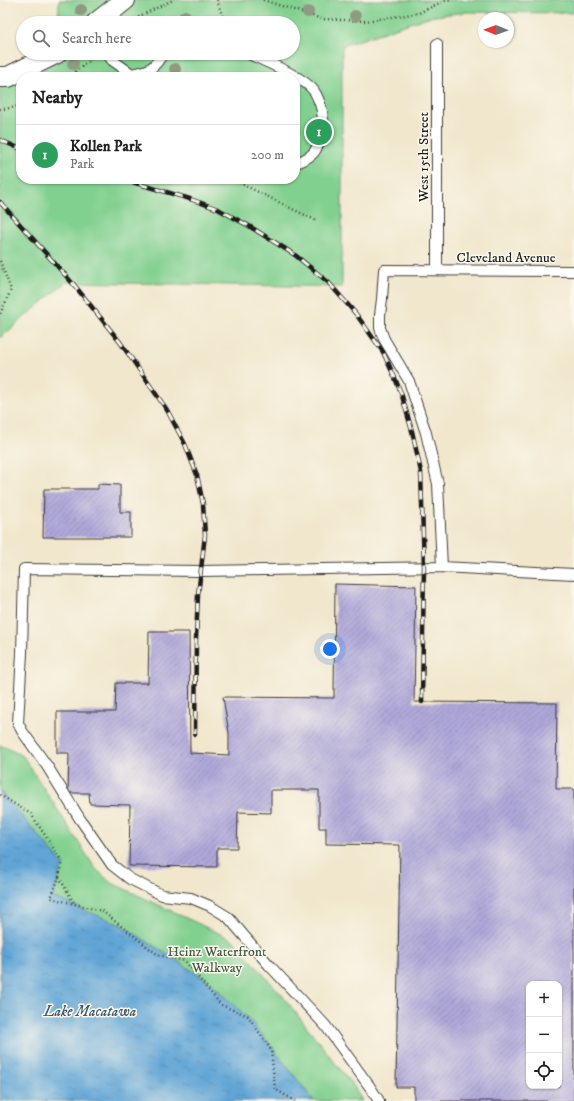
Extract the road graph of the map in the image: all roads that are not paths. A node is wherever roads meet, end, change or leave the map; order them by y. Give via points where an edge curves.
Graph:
1 (125, 0) edge
2 (105, 16) edge
3 (437, 44) dead end
4 (43, 60) edge
5 (112, 60) edge
6 (159, 60) edge
7 (261, 60) edge
8 (18, 72) edge
9 (130, 72) edge
10 (143, 72) edge
11 (286, 72) edge
12 (16, 73) edge
13 (0, 77) edge
14 (300, 79) edge
15 (300, 162) edge
16 (437, 270) junction
17 (574, 271) edge
18 (442, 567) junction
19 (574, 574) edge
20 (379, 1101) edge

1 - 2 street
3 - 16 lane, West 15th Street
4 - 8 street
5 - 9 lane
6 - 10 lane via 152,68
7 - 11 lane
12 - 13 street
14 - 15 lane via 320,100 323,131 318,147 310,157
16 - 17 lane, Cleveland Avenue
16 - 18 lane, Cleveland Avenue via 384,270 380,328 409,381 426,433 438,484
18 - 19 lane
18 - 20 lane via 201,571 24,569 18,723 80,819 112,865 130,879 162,894 191,898 228,917 325,1025

